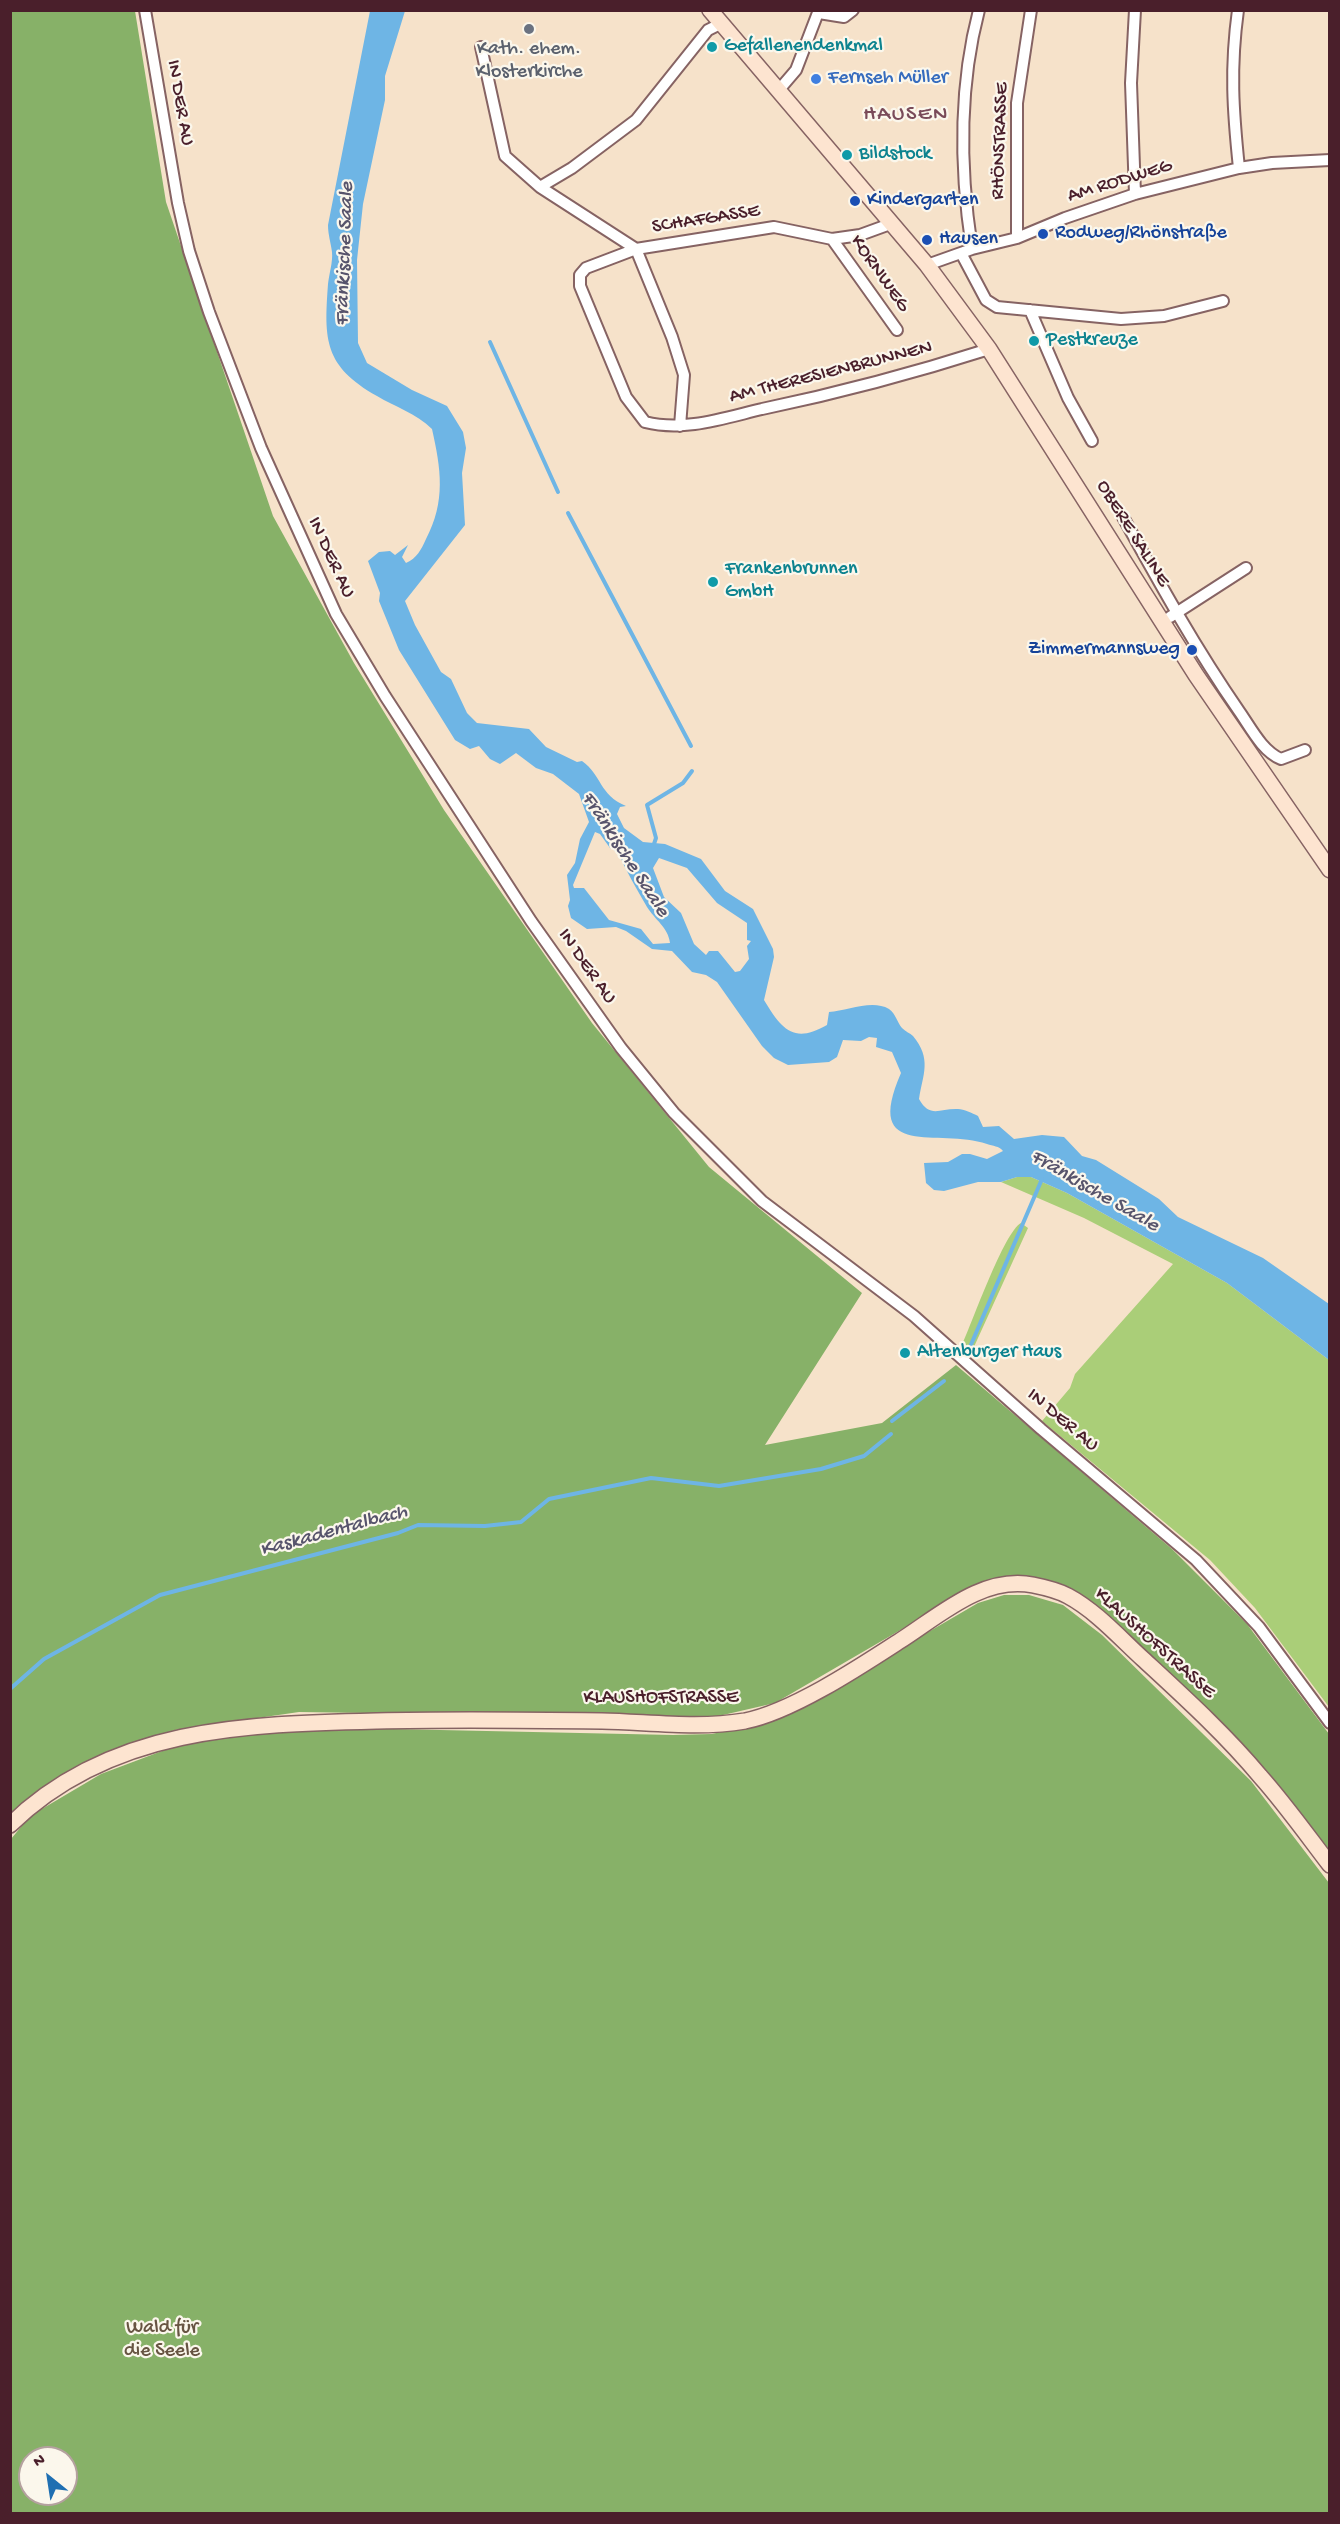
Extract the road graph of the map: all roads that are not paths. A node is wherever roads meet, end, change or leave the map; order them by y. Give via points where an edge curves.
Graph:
1 (144, 10) edge
2 (710, 10) edge
3 (853, 10) edge
4 (979, 10) edge
5 (1031, 10) edge
6 (1135, 10) edge
7 (1238, 10) edge
8 (819, 12) edge
9 (720, 24) junction
10 (481, 48) dead end
11 (778, 91) junction
12 (1329, 160) edge
13 (1239, 168) junction
14 (540, 187) junction
15 (1135, 194) junction
16 (893, 223) junction
17 (1017, 238) junction
18 (832, 239) junction
19 (636, 249) junction
20 (972, 249) junction
21 (961, 253) junction
22 (927, 265) junction
23 (1223, 301) dead end
24 (1030, 310) junction
25 (897, 330) dead end
26 (989, 349) junction
27 (680, 426) junction
28 (1092, 441) dead end
29 (1123, 517) dead end
30 (1246, 568) dead end
31 (1176, 613) junction
32 (1162, 621) junction
33 (1305, 750) dead end
34 (1329, 870) edge
35 (1329, 1723) edge
36 (10, 1825) edge
37 (1329, 1865) edge

1 - 35 street, IN DER AU via 189,251 261,448 336,614 531,921 621,1048 674,1113 762,1202 914,1316 1196,1560 1259,1628
2 - 9 main road, OBERE SALINE
3 - 8 street via 844,16
4 - 20 street via 965,97 966,210
5 - 17 street, RHÖNSTRASSE via 1017,103
6 - 15 street via 1131,83
7 - 13 street via 1231,93
8 - 11 street via 796,70
9 - 11 main road, OBERE SALINE
9 - 14 street via 708,30 636,120
10 - 14 street, SCHAFGASSE via 505,156
11 - 16 main road, OBERE SALINE
12 - 13 street, AM RODWEG
13 - 15 street, AM RODWEG
14 - 19 street, SCHAFGASSE
15 - 17 street, AM RODWEG
16 - 18 street, SCHAFGASSE via 860,235
16 - 22 main road, OBERE SALINE
17 - 20 street, AM RODWEG
18 - 19 street, SCHAFGASSE via 774,227
18 - 25 street, KORNWEG
19 - 27 street via 684,375
19 - 27 street, AM THERESIENBRUNNEN via 586,268 580,275 580,286 627,396 645,423
20 - 21 street, AM RODWEG
21 - 22 street, AM RODWEG
21 - 24 street via 986,300 997,307
22 - 26 main road, OBERE SALINE
23 - 24 street via 1164,316 1121,319
24 - 28 street via 1068,398
26 - 27 street, AM THERESIENBRUNNEN via 921,371 793,403
26 - 32 main road, OBERE SALINE
29 - 31 street, OBERE SALINE
30 - 31 street
31 - 32 street
31 - 33 street, OBERE SALINE via 1267,750 1281,759
32 - 34 main road, OBERE SALINE
36 - 37 main road, KLAUSHOFSTRASSE via 60,1787 99,1765 136,1750 210,1730 461,1719 673,1724 746,1720 792,1703 974,1593 1004,1584 1031,1584 1068,1596 1109,1627 1167,1681 1259,1774

